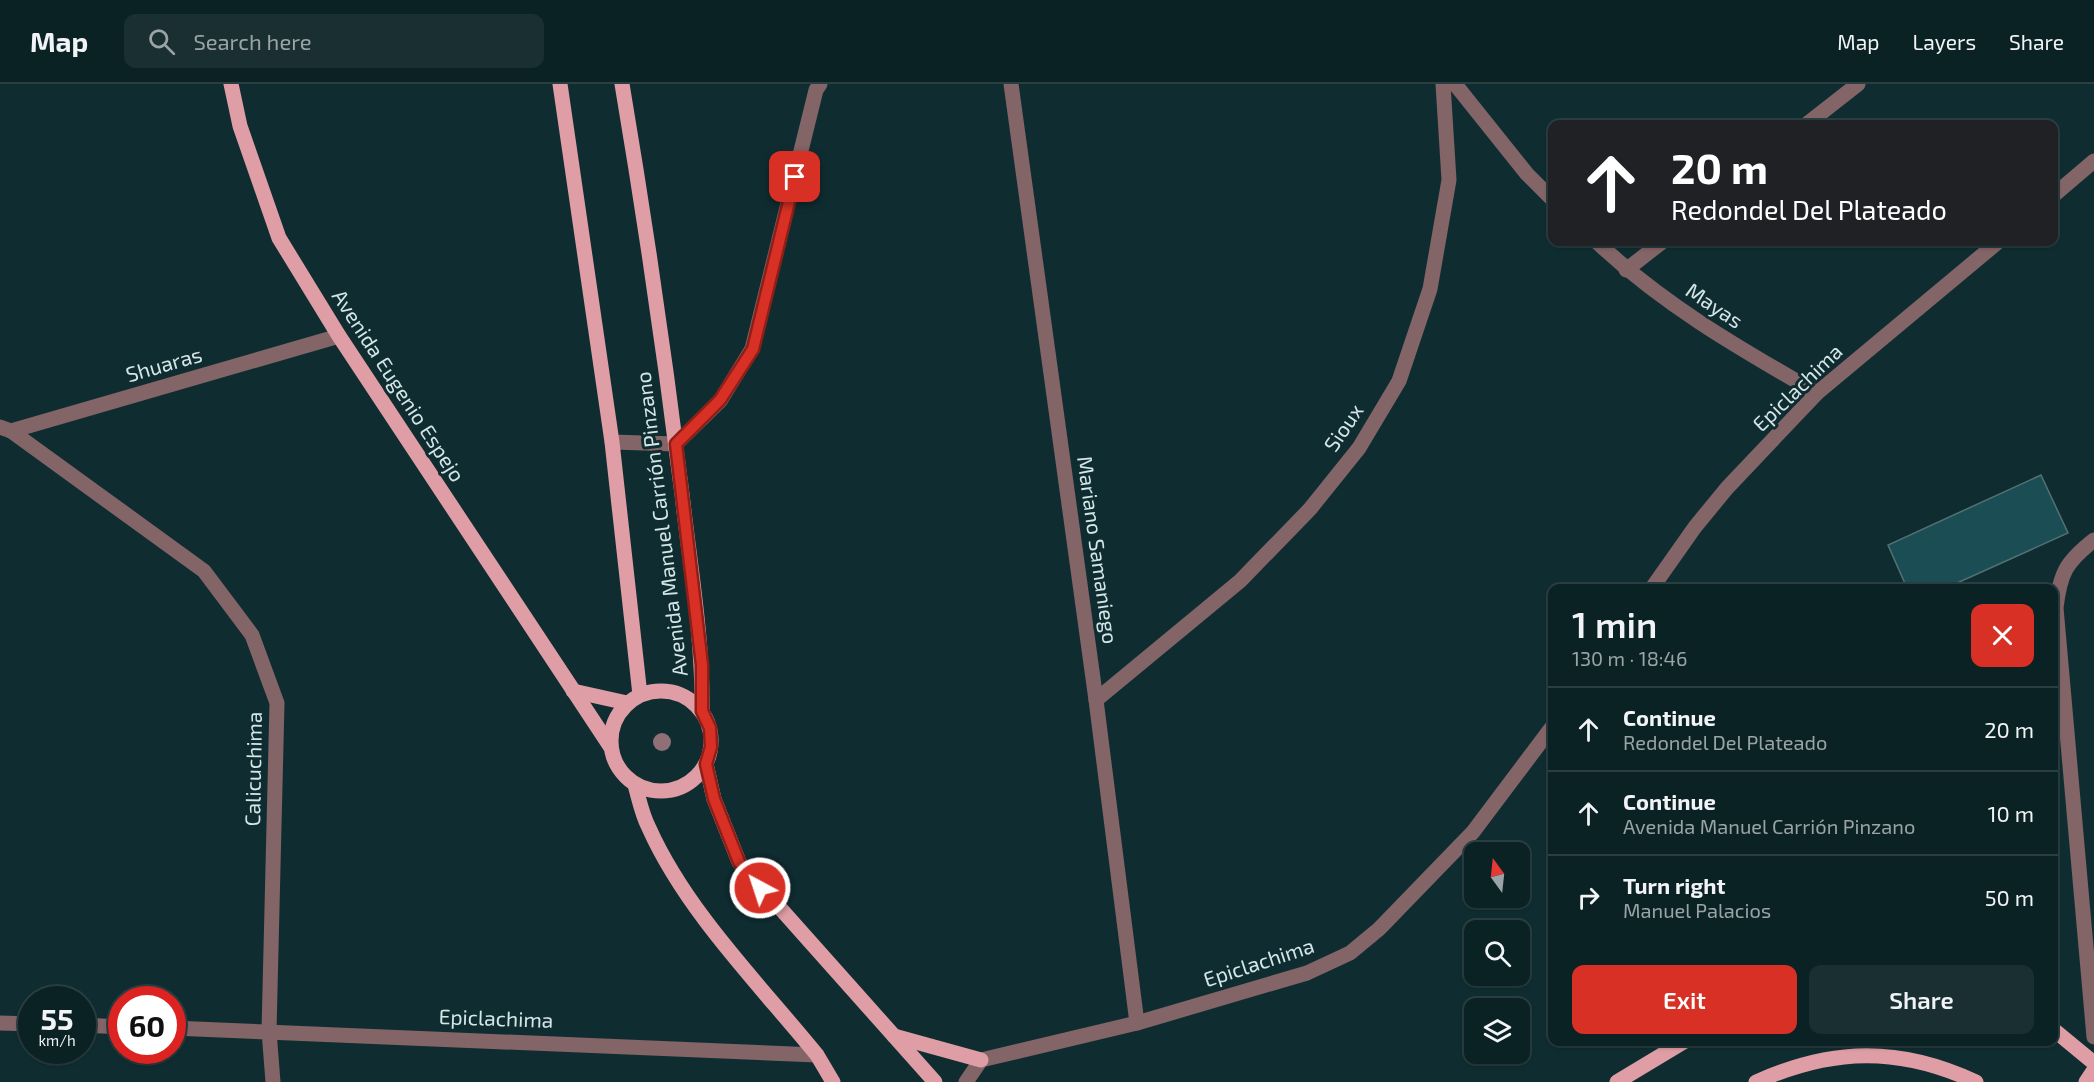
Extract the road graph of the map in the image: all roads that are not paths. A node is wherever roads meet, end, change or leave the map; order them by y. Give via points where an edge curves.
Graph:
1 (231, 84) edge
2 (560, 84) edge
3 (622, 84) edge
4 (820, 84) edge
5 (1011, 84) edge
6 (1443, 84) edge
7 (1455, 84) edge
8 (1858, 84) edge
9 (1812, 120) edge
10 (2094, 161) edge
11 (2058, 192) edge
12 (1548, 195) edge
13 (1601, 246) edge
14 (1657, 246) edge
15 (1993, 246) edge
16 (1626, 270) junction
17 (339, 336) junction
18 (1817, 393) junction
19 (6, 429) edge
20 (612, 442) junction
21 (676, 444) junction
22 (2094, 540) edge
23 (1655, 584) edge
24 (2058, 589) edge
25 (2058, 631) edge
26 (573, 691) junction
27 (634, 699) junction
28 (1096, 700) junction
29 (702, 711) junction
30 (1548, 732) edge
31 (610, 746) junction
32 (706, 764) junction
33 (635, 785) junction
34 (0, 1023) edge
35 (1137, 1023) junction
36 (18, 1024) edge
37 (186, 1028) edge
38 (269, 1031) junction
39 (2058, 1033) edge
40 (893, 1036) junction
41 (2094, 1036) edge
42 (1676, 1046) edge
43 (817, 1055) junction
44 (981, 1060) junction
45 (2094, 1063) edge
46 (2094, 1070) edge
47 (273, 1082) edge
48 (833, 1082) edge
49 (935, 1082) edge
50 (966, 1082) edge
51 (1617, 1082) edge
52 (1756, 1082) edge
53 (1976, 1082) edge
54 (2086, 1082) edge

1 - 17 main road, Avenida Eugenio Espejo via 240,126 279,238
2 - 20 main road, Avenida Manuel Carrión Pinzano
3 - 21 main road, Avenida Manuel Carrión Pinzano
4 - 21 street via 753,349 720,400
5 - 28 street, Mariano Samaniego
6 - 28 street, Sioux via 1449,180 1430,289 1399,381 1359,448 1310,509 1240,581
7 - 12 street
8 - 9 street
10 - 11 street
13 - 16 street, Mayas
14 - 16 street
15 - 18 street, Epiclachima
16 - 18 street, Mayas via 1718,337
17 - 19 street, Shuaras
17 - 26 main road, Avenida Eugenio Espejo
18 - 23 street, Epiclachima via 1727,488
19 - 38 street, Calicuchima via 204,571 252,634 277,703
20 - 21 street
20 - 27 main road, Avenida Manuel Carrión Pinzano
21 - 29 main road, Avenida Manuel Carrión Pinzano via 702,665
22 - 24 street via 2072,558
25 - 41 street
26 - 27 main road
26 - 31 main road, Avenida Eugenio Espejo
27 - 29 main road via 657,691 674,692 690,699
27 - 31 main road via 617,715
28 - 35 street, Mariano Samaniego
29 - 32 main road via 710,728 711,747
30 - 35 street, Epiclachima via 1473,832 1379,929 1350,953 1307,973
31 - 33 main road via 614,761
32 - 33 main road via 696,779 681,788 650,791
32 - 40 main road via 714,799 739,862
33 - 43 main road via 647,825 692,904
34 - 36 street
35 - 44 street, Epiclachima
37 - 38 street, Epiclachima
38 - 43 street, Epiclachima
38 - 47 street, Calicuchima
39 - 45 main road
40 - 44 main road
40 - 49 main road
42 - 51 main road
43 - 48 main road
44 - 50 street
46 - 54 main road
52 - 53 main road via 1792,1066 1856,1054 1908,1059

